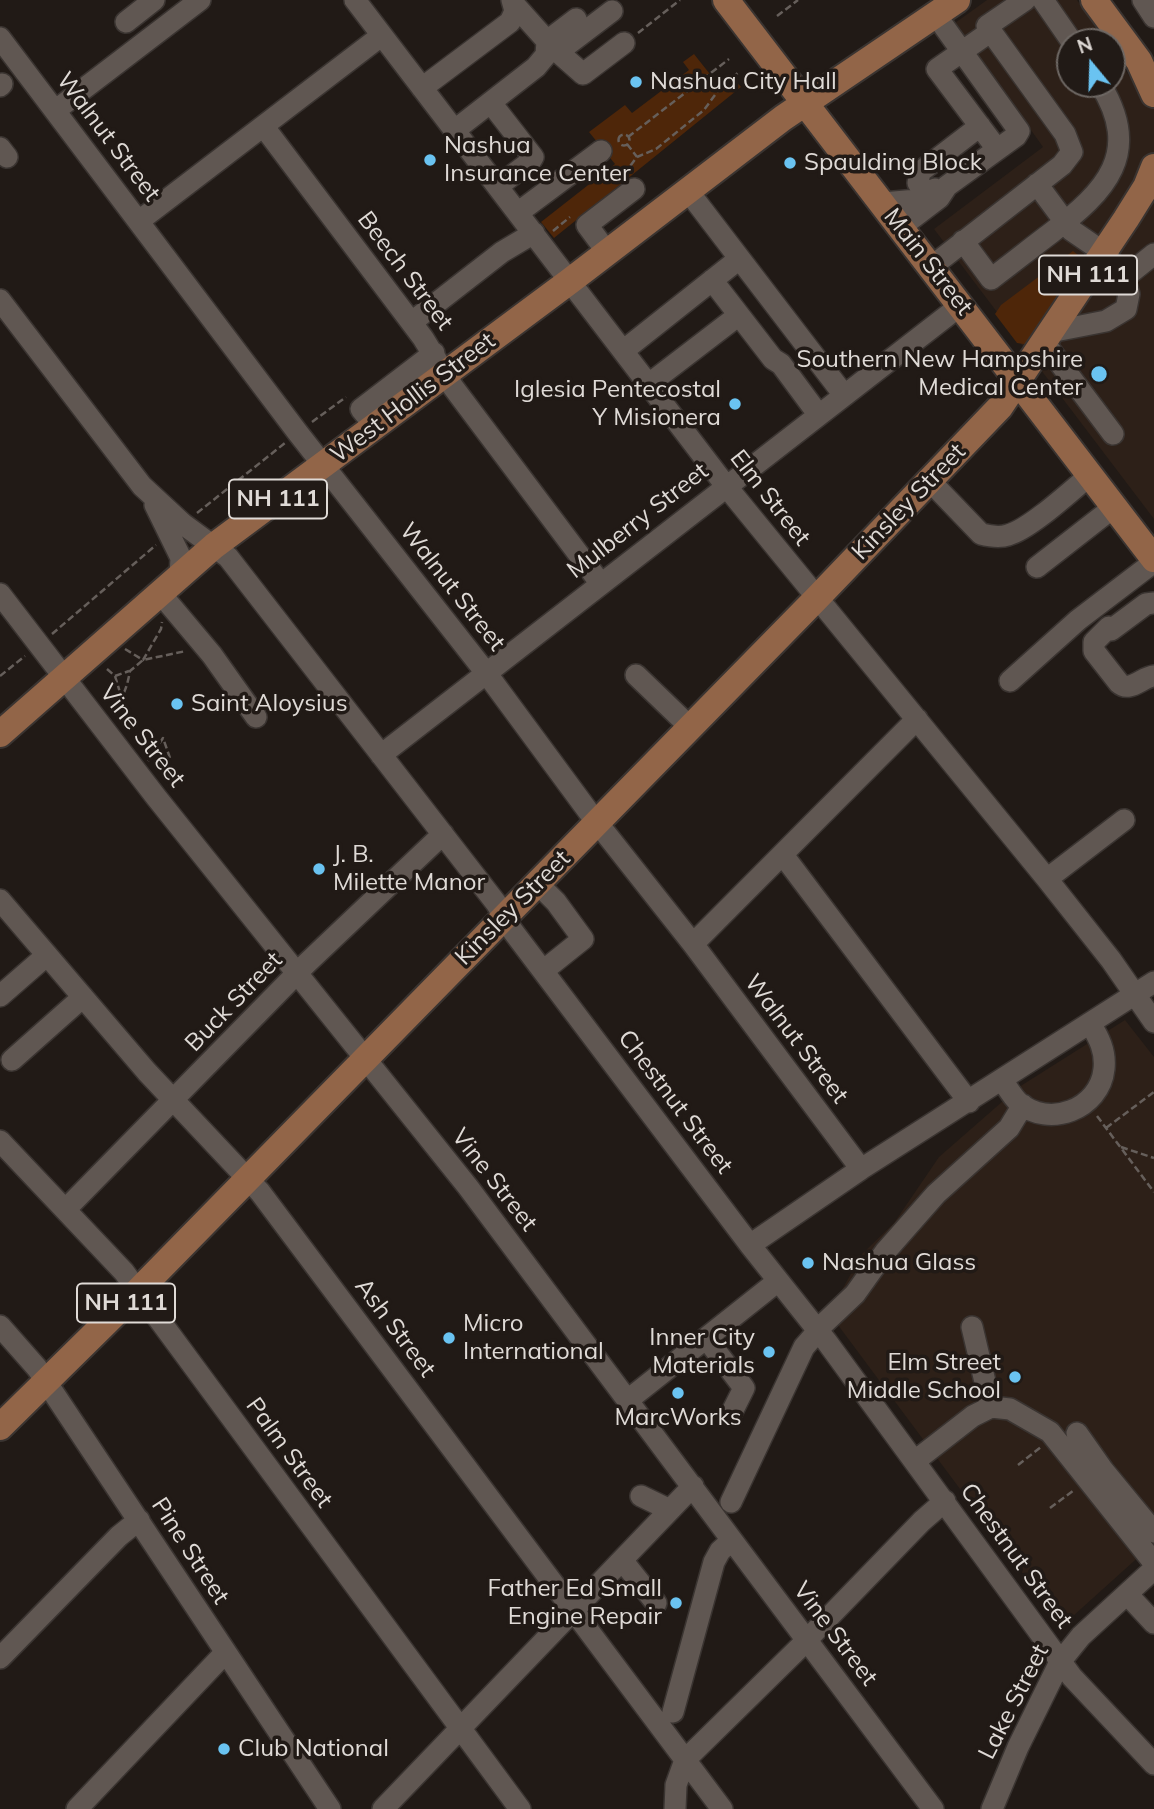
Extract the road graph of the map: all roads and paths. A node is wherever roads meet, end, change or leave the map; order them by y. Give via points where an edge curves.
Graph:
1 (154, 0) edge
2 (200, 0) edge
3 (355, 0) edge
4 (680, 0) edge
5 (726, 0) edge
6 (798, 0) edge
7 (1025, 0) edge
8 (1043, 0) edge
9 (1094, 0) edge
10 (1143, 0) edge
11 (513, 1) edge
12 (946, 7) edge
13 (612, 11) dead end
14 (777, 16) dead end
15 (1154, 16) edge
16 (576, 19) dead end
17 (126, 22) dead end
18 (1062, 28) edge
19 (1109, 28) edge
20 (990, 32) junction
21 (382, 36) junction
22 (0, 38) edge
23 (624, 43) joint
24 (551, 48) junction
25 (961, 51) junction
26 (1126, 52) edge
27 (729, 59) dead end
28 (739, 72) dead end
29 (422, 88) junction
30 (1154, 94) edge
31 (1107, 98) edge
32 (491, 103) junction
33 (805, 103) junction
34 (55, 110) junction
35 (980, 126) junction
36 (264, 127) junction
37 (455, 130) junction
38 (628, 137) junction
39 (627, 144) junction
40 (997, 149) junction
41 (601, 151) dead end
42 (637, 157) junction
43 (1154, 167) edge
44 (629, 181) joint
45 (1037, 184) junction
46 (498, 186) junction
47 (947, 186) junction
48 (688, 191) junction
49 (927, 195) junction
50 (883, 203) junction
51 (519, 212) junction
52 (573, 215) dead end
53 (139, 221) junction
54 (1065, 222) junction
55 (901, 227) junction
56 (542, 233) junction
57 (963, 242) junction
58 (607, 252) junction
59 (1104, 252) junction
60 (1154, 254) edge
61 (738, 259) junction
62 (931, 267) junction
63 (1124, 278) junction
64 (712, 280) junction
65 (570, 281) junction
66 (0, 300) edge
67 (961, 304) junction
68 (739, 315) junction
69 (412, 323) junction
70 (1046, 338) junction
71 (623, 351) junction
72 (440, 363) junction
73 (1019, 382) junction
74 (649, 384) junction
75 (844, 395) junction
76 (818, 414) junction
77 (1113, 434) dead end
78 (288, 441) dead end
79 (323, 466) junction
80 (1090, 475) junction
81 (929, 480) junction
82 (726, 486) junction
83 (1114, 507) junction
84 (171, 533) junction
85 (214, 546) junction
86 (1154, 560) edge
87 (1037, 567) dead end
88 (180, 575) junction
89 (601, 584) junction
90 (160, 593) junction
91 (0, 594) edge
92 (817, 598) junction
93 (1154, 603) edge
94 (162, 621) dead end
95 (39, 645) junction
96 (122, 648) dead end
97 (195, 650) dead end
98 (143, 660) junction
99 (103, 665) dead end
100 (130, 671) junction
101 (486, 674) junction
102 (1151, 674) edge
103 (636, 675) dead end
104 (0, 676) edge
105 (115, 676) junction
106 (63, 677) junction
107 (1010, 681) dead end
108 (122, 699) junction
109 (106, 713) dead end
110 (256, 717) dead end
111 (918, 719) junction
112 (690, 727) junction
113 (0, 734) edge
114 (381, 755) junction
115 (170, 758) dead end
116 (147, 764) dead end
117 (1124, 820) dead end
118 (597, 822) junction
119 (443, 834) junction
120 (783, 855) junction
121 (1047, 879) junction
122 (537, 883) junction
123 (0, 900) edge
124 (504, 917) junction
125 (693, 944) junction
126 (47, 955) junction
127 (543, 971) junction
128 (298, 973) junction
129 (1154, 982) edge
130 (1134, 995) junction
131 (0, 996) edge
132 (83, 997) junction
133 (1154, 1022) edge
134 (1090, 1023) junction
135 (365, 1058) junction
136 (12, 1060) dead end
137 (1002, 1080) junction
138 (1154, 1092) edge
139 (174, 1101) junction
140 (969, 1102) junction
141 (1086, 1102) junction
142 (1023, 1105) junction
143 (1105, 1128) junction
144 (0, 1141) edge
145 (1119, 1147) junction
146 (1154, 1158) edge
147 (861, 1170) junction
148 (248, 1177) junction
149 (1154, 1192) edge
150 (66, 1209) junction
151 (750, 1245) junction
152 (778, 1281) junction
153 (138, 1291) junction
154 (0, 1326) edge
155 (972, 1327) dead end
156 (818, 1331) junction
157 (706, 1338) junction
158 (46, 1381) junction
159 (628, 1400) junction
160 (991, 1407) junction
161 (730, 1416) dead end
162 (0, 1427) edge
163 (1077, 1433) dead end
164 (1041, 1447) dead end
165 (915, 1461) junction
166 (1018, 1465) dead end
167 (693, 1486) junction
168 (1075, 1490) dead end
169 (641, 1496) dead end
170 (944, 1501) junction
171 (731, 1502) dead end
172 (1050, 1508) dead end
173 (670, 1510) junction
174 (139, 1520) junction
175 (1154, 1532) edge
176 (732, 1540) junction
177 (622, 1560) junction
178 (1154, 1563) edge
179 (1154, 1569) edge
180 (1127, 1594) junction
181 (656, 1603) dead end
182 (573, 1612) junction
183 (1154, 1623) edge
184 (806, 1641) junction
185 (2, 1651) edge
186 (225, 1653) junction
187 (1060, 1661) junction
188 (673, 1712) dead end
189 (460, 1730) junction
190 (685, 1760) junction
191 (1154, 1764) edge
192 (78, 1809) edge
193 (330, 1809) edge
194 (383, 1809) edge
195 (520, 1809) edge
196 (676, 1809) edge
197 (722, 1809) edge
198 (933, 1809) edge
199 (992, 1809) edge

1 - 17 street
2 - 34 street
3 - 21 street, Elm Street
4 - 23 path
5 - 33 main road, Main Street
6 - 14 path
7 - 20 street via 987,26
8 - 18 street
9 - 19 main road
10 - 15 street
11 - 24 street
11 - 29 street via 510,22
12 - 25 street
12 - 33 main road, NH 111
13 - 24 street
16 - 24 street
20 - 25 street
20 - 45 street via 1071,145 1068,159
21 - 29 street, Elm Street
21 - 36 street
22 - 34 street, Walnut Street
23 - 24 street via 583,74
24 - 32 street via 536,67
25 - 35 street via 937,69
25 - 40 street via 1018,128 1016,136
26 - 30 main road via 1143,68
27 - 38 path
28 - 42 path via 704,110 656,149
29 - 37 street, Elm Street
31 - 54 street via 1118,138 1115,166 1104,186
32 - 37 street
32 - 46 street via 533,157
33 - 48 main road, West Hollis Street / NH 111
33 - 50 main road, Main Street
34 - 53 street, Walnut Street
35 - 40 street
35 - 49 street via 920,172 918,183
36 - 53 street
36 - 69 street, Beech Street
37 - 46 street, Elm Street
38 - 39 path
38 - 39 path via 621,135 618,140
39 - 42 path
40 - 47 street
41 - 51 street
42 - 44 path
43 - 59 main road, NH 111
44 - 58 street via 587,225
45 - 54 street
45 - 57 street
46 - 51 street, Elm Street
47 - 49 street
47 - 55 street via 939,198
48 - 58 main road, West Hollis Street / NH 111
48 - 61 street
49 - 50 street via 910,202
50 - 55 main road, Main Street
51 - 56 street, Elm Street
52 - 56 path
53 - 79 street, Walnut Street
54 - 57 street via 991,279
54 - 59 street
55 - 62 main road, Main Street
56 - 65 street, Elm Street
56 - 69 street via 502,253
57 - 62 street
58 - 65 main road, West Hollis Street / NH 111
59 - 63 street
59 - 70 main road, NH 111
60 - 63 street
61 - 64 street
61 - 75 street
62 - 67 main road, Main Street
63 - 70 street via 1129,294 1125,311
64 - 68 street
64 - 71 street
65 - 71 street, Elm Street
65 - 72 main road, West Hollis Street / NH 111
66 - 84 street, Chestnut Street via 142,486
67 - 73 main road, Main Street
67 - 75 street, Mulberry Street
68 - 74 street
68 - 76 street
69 - 72 street, Beech Street
70 - 73 main road, NH 111
70 - 77 street
71 - 74 street, Elm Street
72 - 79 main road, West Hollis Street / NH 111 via 375,426
72 - 89 street, Beech Street via 461,398
73 - 80 main road, Main Street
73 - 81 main road, Kinsley Street / NH 111
74 - 82 street, Elm Street
75 - 76 street, Mulberry Street
76 - 82 street, Mulberry Street
78 - 84 path
79 - 85 main road, West Hollis Street / NH 111
79 - 101 street, Walnut Street
80 - 81 street via 1022,528 992,536 981,534
80 - 83 main road, Main Street
81 - 92 main road, Kinsley Street / NH 111
82 - 89 street, Mulberry Street
82 - 92 street, Elm Street
83 - 86 main road, Main Street
83 - 87 street
84 - 85 street, Chestnut Street
84 - 88 street, Chestnut Street via 181,558
84 - 95 path
85 - 88 main road, West Hollis Street / NH 111
85 - 114 street, Chestnut Street via 228,556
86 - 107 street via 1070,626
88 - 90 main road, West Hollis Street / NH 111
89 - 101 street, Mulberry Street
90 - 106 main road, West Hollis Street / NH 111
90 - 110 street
91 - 95 street, Vine Street
92 - 111 street, Elm Street
92 - 112 main road, Kinsley Street / NH 111
93 - 102 street via 1146,604 1094,642 1094,651 1123,687
94 - 98 path
95 - 104 path
95 - 106 street, Vine Street
96 - 98 path
97 - 98 path
98 - 100 path
99 - 105 path
100 - 105 path
100 - 108 path
101 - 114 street, Mulberry Street
101 - 118 street, Walnut Street
103 - 112 street
105 - 108 path
106 - 113 main road, West Hollis Street / NH 111
106 - 128 street, Vine Street
108 - 109 path
111 - 120 street
111 - 121 street, Elm Street
112 - 118 main road, Kinsley Street / NH 111
114 - 119 street, Chestnut Street
115 - 116 path via 163,738
117 - 121 street
118 - 122 main road, Kinsley Street / NH 111
118 - 125 street, Walnut Street
119 - 124 street, Chestnut Street
119 - 128 street, Buck Street
120 - 125 street
120 - 140 street
121 - 130 street, Elm Street
122 - 124 main road, Kinsley Street / NH 111
122 - 127 street via 583,939
123 - 126 street, Ash Street
124 - 127 street, Chestnut Street
124 - 135 main road, Kinsley Street / NH 111
125 - 147 street, Walnut Street
126 - 131 street
126 - 132 street, Ash Street
127 - 151 street, Chestnut Street
128 - 135 street, Vine Street
128 - 139 street, Buck Street
129 - 130 street
130 - 133 street, Elm Street
130 - 134 street
132 - 136 street
132 - 139 street, Ash Street
134 - 137 street
134 - 141 street via 1102,1044 1104,1070 1097,1090
135 - 148 main road, Kinsley Street / NH 111
135 - 159 street, Vine Street
137 - 140 street
137 - 142 street
138 - 143 path
139 - 148 street, Ash Street
139 - 150 street, Buck Street
140 - 147 street
141 - 142 street via 1056,1115
141 - 143 path
142 - 156 street via 1009,1128 936,1194 885,1252 861,1288
143 - 145 path
144 - 150 street, Palm Street
145 - 146 path
145 - 149 path
147 - 151 street
148 - 153 main road, Kinsley Street / NH 111
148 - 182 street, Ash Street
150 - 153 street, Palm Street
151 - 152 street, Chestnut Street
152 - 156 street, Chestnut Street
152 - 157 street
153 - 158 main road, Kinsley Street / NH 111
153 - 189 street, Palm Street
154 - 158 street, Pine Street
155 - 160 street
156 - 165 street, Chestnut Street
156 - 171 street via 806,1343
157 - 159 street
157 - 161 street via 744,1388
158 - 162 main road, Kinsley Street / NH 111
158 - 174 street, Pine Street
159 - 167 street, Vine Street
160 - 165 street
160 - 178 street via 1010,1409 1050,1433
163 - 175 street
164 - 166 path
165 - 170 street, Chestnut Street
167 - 173 street
167 - 176 street, Vine Street
168 - 172 path
169 - 173 street
170 - 184 street
170 - 187 street, Chestnut Street
173 - 177 street
174 - 185 street
174 - 186 street, Pine Street
176 - 184 street, Vine Street
176 - 188 street via 714,1562
177 - 181 street
177 - 182 street
179 - 180 street, Lake Street
180 - 183 street
180 - 187 street, Lake Street
182 - 189 street
182 - 190 street, Ash Street
184 - 190 street
184 - 198 street, Vine Street
186 - 192 street
186 - 193 street, Pine Street
187 - 191 street, Chestnut Street
187 - 199 street, Lake Street
189 - 194 street
189 - 195 street, Palm Street
190 - 196 street via 676,1785
190 - 197 street, Ash Street

